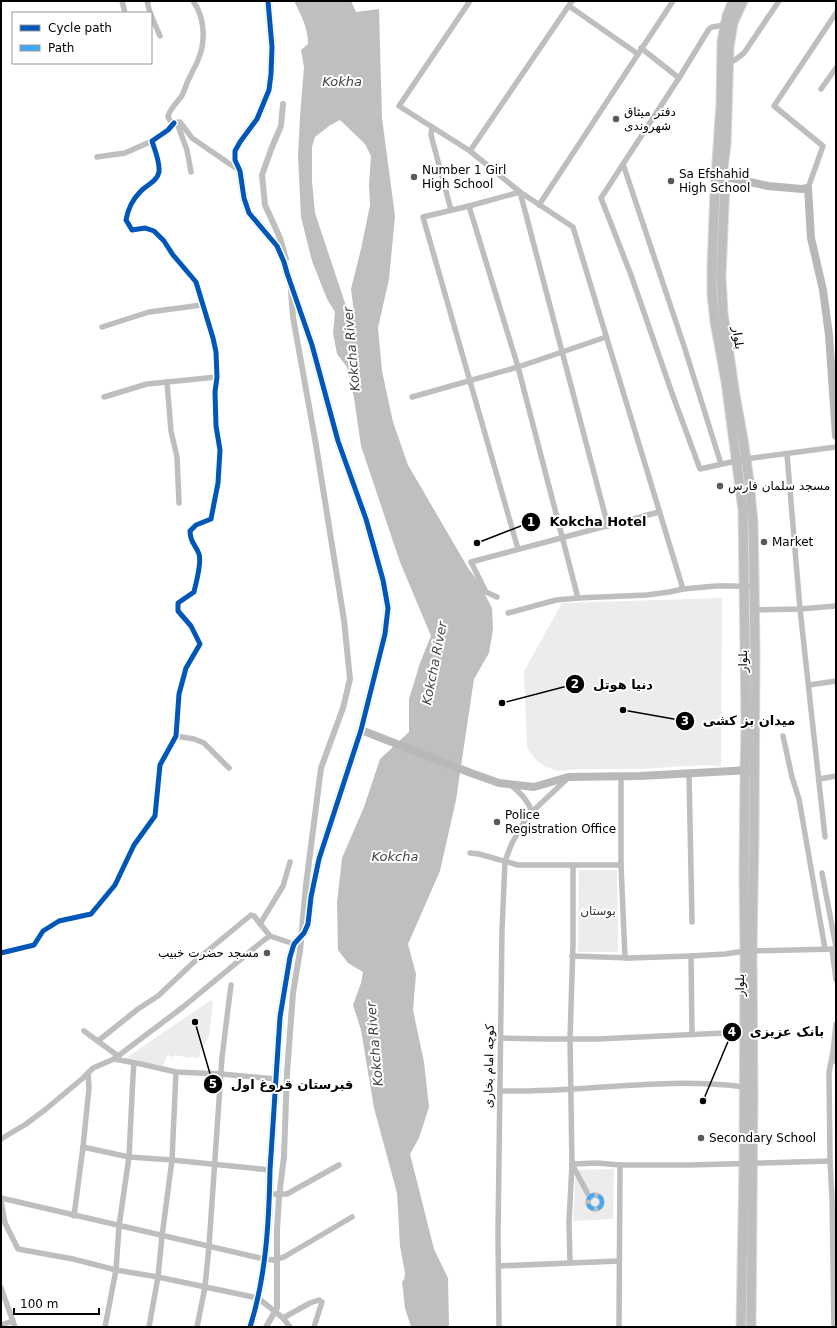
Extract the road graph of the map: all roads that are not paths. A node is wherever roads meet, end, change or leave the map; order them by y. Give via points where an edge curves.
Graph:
1 (122, 1) edge
2 (147, 1) edge
3 (193, 1) edge
4 (268, 1) edge
5 (470, 1) edge
6 (673, 1) edge
7 (733, 1) edge
8 (743, 1) edge
9 (779, 1) edge
10 (571, 3) edge
11 (126, 12) edge
12 (150, 12) edge
13 (836, 13) edge
14 (152, 16) edge
15 (725, 26) junction
16 (160, 36) dead end
17 (641, 48) junction
18 (638, 54) junction
19 (728, 63) junction
20 (836, 68) edge
21 (679, 78) junction
22 (821, 89) dead end
23 (724, 103) junction
24 (176, 123) junction
25 (432, 127) junction
26 (152, 141) junction
27 (470, 151) junction
28 (97, 157) dead end
29 (623, 164) junction
30 (240, 171) junction
31 (191, 172) dead end
32 (722, 176) junction
33 (808, 188) junction
34 (520, 192) junction
35 (539, 205) junction
36 (469, 206) junction
37 (451, 210) junction
38 (202, 304) junction
39 (102, 327) dead end
40 (606, 337) junction
41 (563, 353) junction
42 (518, 367) junction
43 (217, 377) junction
44 (470, 380) junction
45 (167, 382) junction
46 (104, 397) dead end
47 (412, 397) dead end
48 (836, 436) edge
49 (836, 447) edge
50 (787, 454) junction
51 (741, 460) junction
52 (721, 464) junction
53 (179, 503) dead end
54 (659, 512) junction
55 (608, 526) junction
56 (561, 538) junction
57 (518, 549) junction
58 (744, 587) junction
59 (754, 587) junction
60 (683, 589) junction
61 (497, 597) dead end
62 (578, 598) junction
63 (836, 606) edge
64 (754, 610) junction
65 (800, 610) junction
66 (508, 612) dead end
67 (836, 681) edge
68 (809, 685) junction
69 (361, 730) junction
70 (176, 736) junction
71 (783, 736) dead end
72 (229, 768) dead end
73 (745, 770) junction
74 (754, 770) junction
75 (689, 773) junction
76 (621, 776) junction
77 (836, 776) edge
78 (568, 778) junction
79 (819, 778) junction
80 (511, 784) junction
81 (532, 812) junction
82 (825, 837) dead end
83 (470, 853) dead end
84 (505, 861) junction
85 (290, 862) dead end
86 (573, 865) junction
87 (621, 865) junction
88 (822, 873) dead end
89 (692, 922) dead end
90 (260, 924) junction
91 (270, 936) junction
92 (294, 944) junction
93 (835, 948) edge
94 (825, 949) junction
95 (749, 951) junction
96 (1, 953) edge
97 (572, 956) junction
98 (691, 956) junction
99 (625, 958) junction
100 (836, 980) edge
101 (231, 985) dead end
102 (748, 1006) junction
103 (836, 1024) edge
104 (84, 1031) dead end
105 (745, 1032) junction
106 (692, 1034) junction
107 (501, 1038) junction
108 (570, 1039) junction
109 (98, 1041) junction
110 (833, 1052) junction
111 (116, 1058) junction
112 (836, 1062) edge
113 (134, 1063) junction
114 (176, 1072) junction
115 (88, 1073) junction
116 (221, 1074) junction
117 (276, 1079) junction
118 (744, 1087) junction
119 (571, 1089) junction
120 (500, 1092) junction
121 (1, 1139) edge
122 (83, 1147) junction
123 (128, 1157) junction
124 (172, 1160) junction
125 (830, 1161) junction
126 (214, 1164) junction
127 (572, 1164) junction
128 (748, 1164) junction
129 (339, 1165) dead end
130 (620, 1165) junction
131 (270, 1170) junction
132 (273, 1194) junction
133 (590, 1198) dead end
134 (1, 1199) edge
135 (74, 1216) junction
136 (352, 1218) dead end
137 (119, 1226) junction
138 (162, 1236) junction
139 (209, 1246) junction
140 (264, 1259) junction
141 (619, 1261) junction
142 (570, 1262) junction
143 (499, 1266) junction
144 (116, 1270) junction
145 (158, 1277) junction
146 (205, 1287) junction
147 (1, 1288) edge
148 (258, 1298) junction
149 (283, 1318) junction
150 (13, 1320) junction
151 (1, 1325) edge
152 (15, 1327) edge
153 (105, 1327) edge
154 (150, 1327) edge
155 (197, 1327) edge
156 (250, 1327) edge
157 (290, 1327) edge
158 (314, 1327) edge
159 (499, 1327) edge
160 (619, 1327) edge
161 (741, 1327) edge
162 (751, 1327) edge
163 (834, 1327) edge

1 - 11 street
2 - 12 street
3 - 24 street via 200,11 202,50 182,95 168,114 170,122
4 - 30 street via 272,48 269,90 257,119 235,151 235,160
5 - 25 street via 399,106
6 - 17 street
7 - 15 main road, بلوار
8 - 19 main road, بلوار via 733,23
9 - 19 street via 744,53
10 - 18 street
10 - 27 street
13 - 33 street via 774,106 823,146
14 - 16 street
15 - 21 street via 712,27 708,30
15 - 23 main road, بلوار via 721,48
17 - 18 street
17 - 21 street
18 - 35 street
19 - 23 main road, بلوار
20 - 22 street
21 - 29 street
23 - 32 main road, بلوار via 726,145
23 - 51 main road, بلوار via 714,191 712,295
24 - 26 street
24 - 30 street via 181,122 192,138
24 - 31 street via 187,150
25 - 27 street
25 - 37 street via 431,135
26 - 28 street via 125,152
26 - 38 street via 159,172 156,180 132,201 126,220 132,230 145,228 154,231 164,241 196,282
27 - 34 street
29 - 52 street
29 - 52 street via 601,198 700,469
30 - 69 street via 249,213 277,246 284,262 312,345 338,441 366,519 383,580 388,608 385,634
32 - 33 street via 768,186
32 - 51 main road, بلوار via 725,182 721,276 723,313 743,439
33 - 48 street via 811,238 823,290 829,335
34 - 35 street
34 - 36 street
34 - 41 street
35 - 40 street via 573,227
36 - 37 street
36 - 42 street
37 - 44 street via 423,217
38 - 39 street via 149,312
38 - 43 street via 216,352
40 - 41 street
40 - 54 street
41 - 42 street
41 - 55 street
42 - 44 street
42 - 56 street
43 - 45 street
43 - 70 street via 216,426 220,450 218,483 211,519 196,525 190,532 190,539 200,555 194,592 178,603 178,611 191,626 200,644 186,668 178,694
44 - 47 street
44 - 57 street
45 - 46 street via 147,384
45 - 53 street via 171,431 177,457
49 - 50 street
50 - 51 street
50 - 65 street
51 - 52 street
51 - 58 main road, بلوار
51 - 59 main road, بلوار via 749,480
54 - 55 street
54 - 60 street
55 - 56 street
56 - 57 street
56 - 62 street
57 - 61 street via 471,562 486,592
58 - 59 street
58 - 60 street
58 - 73 main road, بلوار
59 - 64 main road, بلوار
60 - 62 street via 648,595
62 - 66 street via 556,600
63 - 65 street
64 - 65 street
64 - 74 main road, بلوار
65 - 68 street
67 - 68 street
68 - 79 street
69 - 80 street via 471,773 499,783
69 - 92 street via 319,859 308,924
70 - 72 street via 204,743
70 - 96 street via 160,765 155,816 134,845 115,885 91,914 59,921 43,931 34,945
71 - 94 street via 799,799
73 - 74 street
73 - 75 street
73 - 95 main road, بلوار via 744,876
74 - 95 main road, بلوار
75 - 76 street
75 - 89 street
76 - 78 street
76 - 87 street
77 - 79 street
78 - 80 street via 534,787
78 - 81 street, کوچه امام بخاری
79 - 82 street
80 - 81 street via 529,802
81 - 84 street, کوچه امام بخاری via 512,843
83 - 84 street
84 - 86 street via 518,865
84 - 107 street, کوچه امام بخاری
85 - 90 street via 283,886
86 - 87 street
86 - 97 street
87 - 99 street
88 - 93 street
90 - 91 street
90 - 109 street via 251,915 158,996
91 - 92 street
91 - 111 street
92 - 117 street via 280,1017
93 - 94 street
93 - 100 street
94 - 95 street
95 - 98 street
95 - 102 main road, بلوار
97 - 99 street
97 - 108 street
98 - 99 street
98 - 106 street
101 - 116 street
102 - 105 main road, بلوار
102 - 128 main road, بلوار
103 - 110 street
104 - 109 street
105 - 106 street
105 - 118 main road, بلوار
106 - 108 street
107 - 108 street
107 - 120 street, کوچه امام بخاری
108 - 119 street
109 - 111 street
110 - 112 street
110 - 125 street via 829,1072
111 - 113 street
111 - 115 street via 93,1068
113 - 114 street
113 - 123 street
114 - 116 street
114 - 124 street
115 - 121 street via 46,1109
115 - 122 street via 89,1088
116 - 117 street
116 - 126 street
117 - 131 street
118 - 119 street via 712,1083 635,1084
118 - 128 main road, بلوار
119 - 120 street
119 - 127 street
120 - 143 street, کوچه امام بخاری
122 - 123 street
122 - 135 street
123 - 124 street
123 - 137 street
124 - 126 street
124 - 138 street
125 - 128 street
125 - 163 street
126 - 131 street
126 - 139 street
127 - 130 street
127 - 133 street
127 - 142 street
128 - 130 street
128 - 161 main road, بلوار
128 - 162 main road, بلوار
129 - 132 street via 287,1194
130 - 141 street
131 - 132 street
132 - 140 street
134 - 135 street
134 - 144 street via 5,1223 18,1249
135 - 137 street
136 - 140 street via 284,1257
137 - 138 street
137 - 144 street
138 - 139 street
138 - 145 street
139 - 140 street
139 - 146 street
140 - 148 street
141 - 142 street
141 - 160 street
142 - 143 street
143 - 159 street, کوچه امام بخاری
144 - 145 street
144 - 153 street
145 - 146 street
145 - 154 street
146 - 148 street
146 - 155 street
147 - 150 street
148 - 149 street
148 - 156 street
149 - 157 street
149 - 158 street via 319,1300 322,1302
150 - 151 street
150 - 152 street

